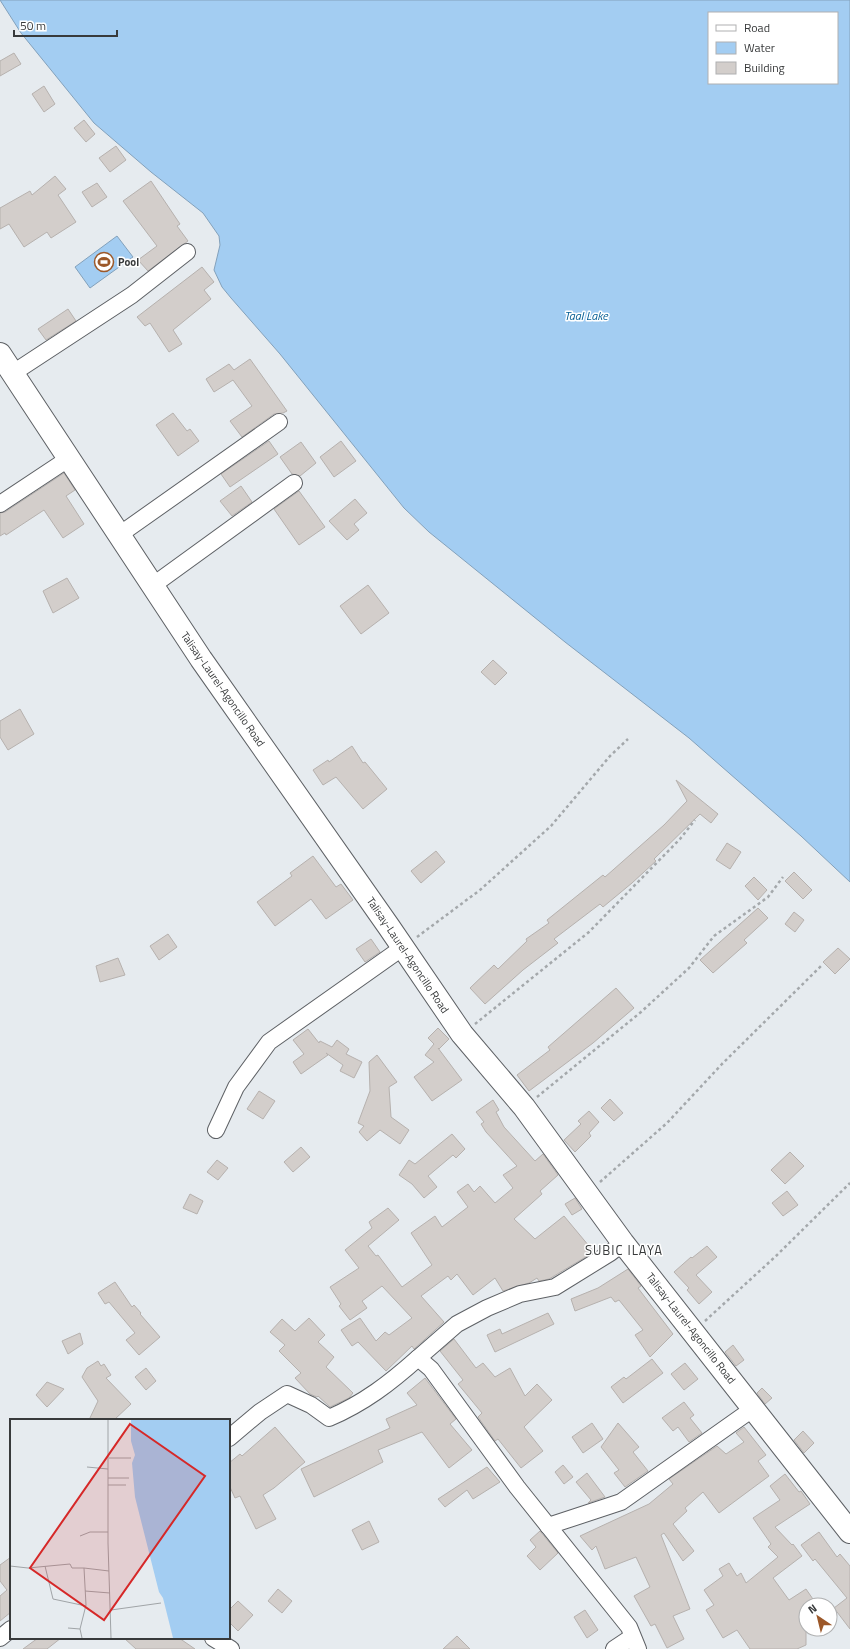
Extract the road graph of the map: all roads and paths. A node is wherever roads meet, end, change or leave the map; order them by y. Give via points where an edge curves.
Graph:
1 (187, 252) dead end
2 (0, 354) edge
3 (13, 374) junction
4 (279, 422) dead end
5 (68, 458) junction
6 (294, 483) dead end
7 (0, 504) edge
8 (119, 535) junction
9 (152, 586) junction
10 (628, 739) dead end
11 (695, 820) dead end
12 (783, 877) dead end
13 (402, 948) junction
14 (820, 966) dead end
15 (462, 1034) junction
16 (524, 1107) junction
17 (216, 1130) dead end
18 (850, 1183) edge
19 (588, 1193) junction
20 (623, 1243) junction
21 (694, 1331) junction
22 (418, 1358) junction
23 (754, 1408) junction
24 (230, 1437) edge
25 (548, 1526) junction
26 (850, 1532) edge
27 (10, 1630) edge
28 (0, 1638) edge
29 (215, 1639) edge
30 (635, 1643) edge
31 (231, 1649) edge
32 (614, 1649) edge

1 - 3 street via 132,295
2 - 3 main road, Talisay-Laurel-Agoncillo Road
3 - 5 main road, Talisay-Laurel-Agoncillo Road
4 - 8 street
5 - 7 street
5 - 8 main road, Talisay-Laurel-Agoncillo Road
6 - 9 street
8 - 9 main road, Talisay-Laurel-Agoncillo Road
9 - 13 main road, Talisay-Laurel-Agoncillo Road
10 - 13 path via 610,756 551,826 480,890
11 - 15 path via 680,839 589,932
12 - 16 path via 768,897 714,936 689,968 641,1012
13 - 15 main road, Talisay-Laurel-Agoncillo Road
13 - 17 street via 268,1042 236,1087
14 - 19 path via 667,1123
15 - 16 main road, Talisay-Laurel-Agoncillo Road
16 - 19 main road, Talisay-Laurel-Agoncillo Road
18 - 21 path via 776,1256
19 - 20 main road, Talisay-Laurel-Agoncillo Road
20 - 21 main road, Talisay-Laurel-Agoncillo Road
20 - 22 street via 555,1287 520,1294 457,1324
21 - 23 main road, Talisay-Laurel-Agoncillo Road
22 - 24 street via 383,1388 354,1407 329,1418 311,1405 286,1394
22 - 25 street via 431,1369
23 - 25 street via 621,1502
23 - 26 main road, Talisay-Laurel-Agoncillo Road
25 - 30 street via 629,1627
27 - 28 street
29 - 31 street
30 - 32 street

